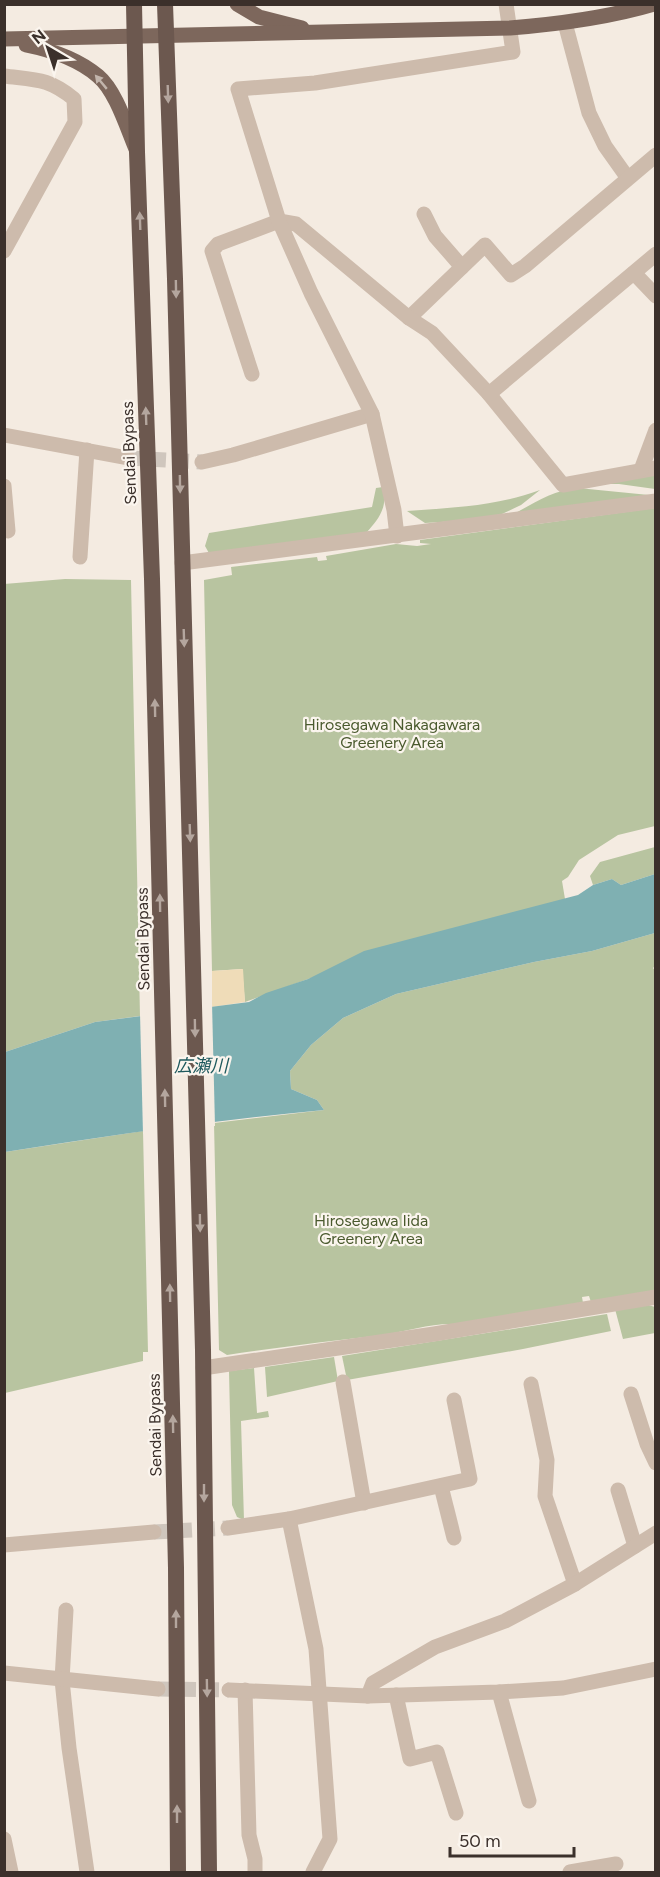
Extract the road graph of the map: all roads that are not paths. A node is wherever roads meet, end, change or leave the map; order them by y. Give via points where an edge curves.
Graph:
1 (134, 4) edge
2 (165, 4) edge
3 (237, 4) edge
4 (506, 4) edge
5 (654, 4) edge
6 (565, 23) junction
7 (510, 28) junction
8 (320, 33) junction
9 (136, 36) junction
10 (166, 36) junction
11 (4, 39) edge
12 (4, 76) edge
13 (137, 152) junction
14 (656, 154) edge
15 (627, 177) junction
16 (424, 214) dead end
17 (279, 221) junction
18 (4, 251) edge
19 (656, 254) edge
20 (462, 267) junction
21 (634, 273) junction
22 (656, 296) edge
23 (409, 318) junction
24 (252, 374) dead end
25 (489, 394) junction
26 (372, 414) junction
27 (656, 430) edge
28 (4, 435) edge
29 (87, 450) junction
30 (128, 458) tunnel mouth
31 (202, 462) tunnel mouth
32 (648, 469) edge
33 (4, 486) edge
34 (656, 501) edge
35 (8, 531) dead end
36 (396, 536) junction
37 (80, 557) dead end
38 (182, 571) junction
39 (656, 1297) edge
40 (203, 1368) junction
41 (344, 1382) dead end
42 (531, 1384) dead end
43 (631, 1394) dead end
44 (454, 1400) dead end
45 (656, 1462) edge
46 (441, 1486) junction
47 (618, 1490) dead end
48 (364, 1503) junction
49 (289, 1519) junction
50 (228, 1528) tunnel mouth
51 (154, 1532) tunnel mouth
52 (656, 1533) edge
53 (454, 1538) dead end
54 (4, 1545) edge
55 (635, 1546) junction
56 (574, 1584) junction
57 (66, 1610) dead end
58 (656, 1669) edge
59 (4, 1673) edge
60 (62, 1680) junction
61 (158, 1689) tunnel mouth
62 (229, 1690) tunnel mouth
63 (245, 1690) junction
64 (499, 1692) junction
65 (318, 1693) junction
66 (396, 1695) junction
67 (368, 1696) junction
68 (529, 1801) dead end
69 (456, 1813) dead end
70 (4, 1839) edge
71 (616, 1864) dead end
72 (11, 1872) edge
73 (87, 1872) edge
74 (178, 1872) edge
75 (209, 1872) edge
76 (255, 1872) edge
77 (314, 1872) edge
78 (570, 1872) edge

1 - 9 highway, Sendai Bypass
2 - 10 highway
3 - 8 main road via 259,17
4 - 7 street
5 - 6 main road
6 - 7 main road
6 - 15 street via 589,113 605,146
7 - 8 main road
7 - 17 street via 513,52 315,83 238,89
8 - 10 main road
9 - 10 main road
9 - 11 main road
9 - 13 highway, Sendai Bypass
10 -> 38 highway
13 -> 11 main road via 114,98 99,76 46,49
12 - 18 street via 45,81 58,87 74,99 75,122
74 -> 13 highway, Sendai Bypass via 171,1351
14 - 15 street
15 - 20 street via 511,275 485,245
16 - 20 street via 435,236
17 - 23 street via 296,224
17 - 24 street via 218,244 212,251
17 - 26 street
19 - 21 street
20 - 23 street
21 - 22 street
21 - 25 street
23 - 25 street via 432,333
25 - 32 street via 562,485
26 - 31 street
26 - 36 street via 394,510
27 - 32 street
28 - 29 street
29 - 30 street
29 - 37 street
33 - 35 street
34 - 36 street
36 - 38 street
38 -> 40 highway
39 - 40 street via 402,1340
40 -> 75 highway
41 - 48 street
42 - 56 street via 547,1460 545,1496
43 - 45 street
44 - 46 street via 470,1479
46 - 48 street
46 - 53 street
47 - 55 street
48 - 49 street
49 - 50 street
49 - 65 street via 316,1649
51 - 54 street
52 - 55 street
55 - 56 street
56 - 67 street via 506,1621 435,1647 373,1683
57 - 60 street
58 - 64 street via 563,1688
59 - 60 street
60 - 61 street
60 - 73 street
62 - 63 street
63 - 65 street
63 - 76 street via 249,1835
64 - 66 street
64 - 68 street
65 - 67 street
65 - 77 street via 330,1839
66 - 67 street
66 - 69 street via 410,1758 437,1752
70 - 72 street
71 - 78 street

